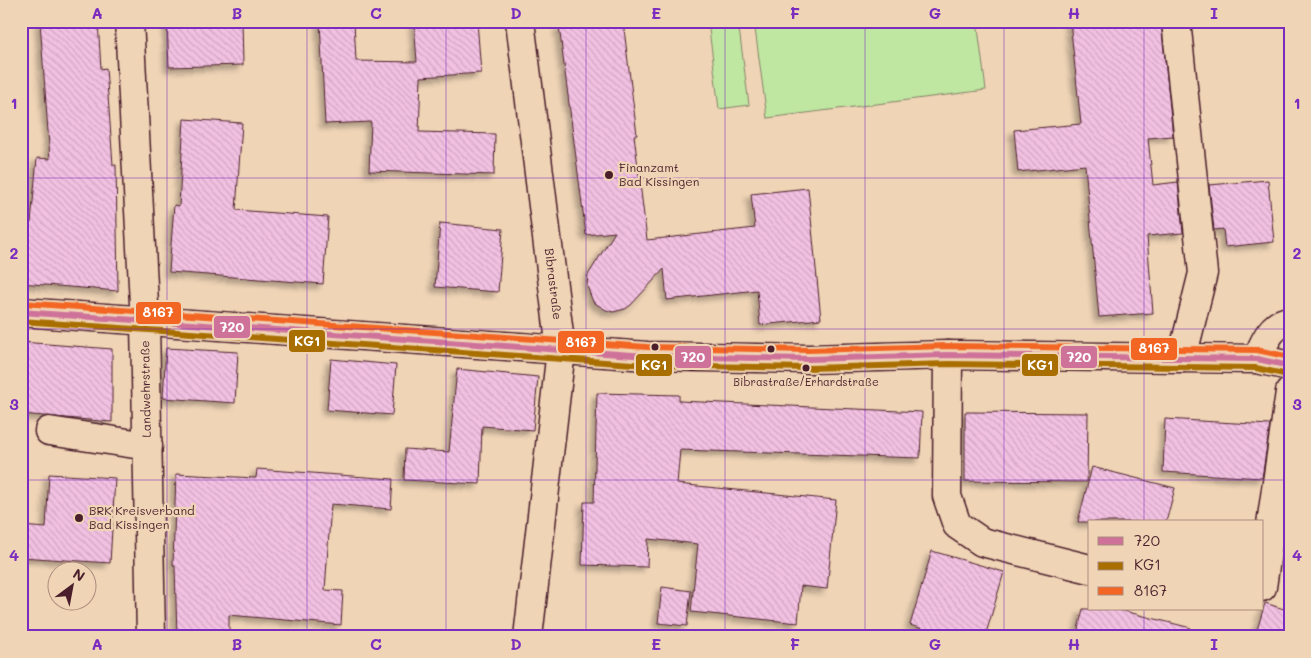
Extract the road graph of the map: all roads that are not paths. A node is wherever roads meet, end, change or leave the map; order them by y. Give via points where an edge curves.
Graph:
1 (129, 21) edge
2 (520, 21) edge
3 (1176, 21) edge
4 (21, 312) edge
5 (1290, 321) edge
6 (145, 322) junction
7 (561, 350) junction
8 (948, 355) junction
9 (1182, 358) junction
10 (1257, 359) junction
11 (1290, 366) edge
12 (1290, 392) edge
13 (49, 431) dead end
14 (148, 446) junction
15 (1088, 569) edge
16 (1264, 573) edge
17 (151, 637) edge
18 (528, 637) edge

1 - 6 street, Landwehrstraße
2 - 7 street, Bibrastraße
3 - 9 street via 1202,273
4 - 6 street
5 - 10 street via 1283,322 1267,335
6 - 7 street
6 - 14 street, Landwehrstraße
7 - 8 street via 648,356 809,359
7 - 18 street, Bibrastraße
8 - 9 street
8 - 15 street via 947,496 957,524 982,542
9 - 10 street
10 - 11 street
12 - 16 street
13 - 14 street
14 - 17 street, Landwehrstraße

